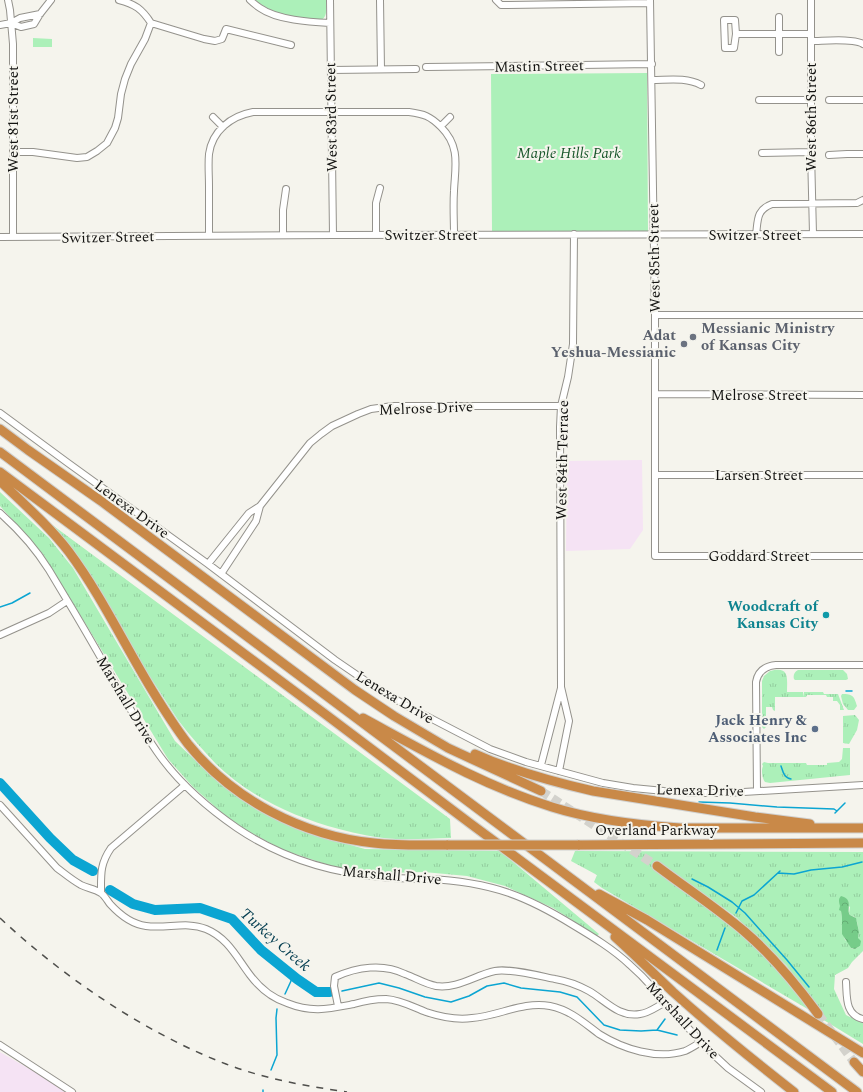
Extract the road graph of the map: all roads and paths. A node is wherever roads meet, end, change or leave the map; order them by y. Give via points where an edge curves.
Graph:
1 (8, 0) edge
2 (51, 0) edge
3 (119, 0) edge
4 (250, 0) edge
5 (330, 0) edge
6 (380, 0) edge
7 (496, 0) edge
8 (811, 0) edge
9 (650, 2) edge
10 (779, 17) dead end
11 (11, 23) junction
12 (151, 23) junction
13 (330, 23) junction
14 (0, 25) edge
15 (736, 34) junction
16 (779, 34) junction
17 (811, 38) junction
18 (863, 44) edge
19 (291, 45) dead end
20 (779, 52) dead end
21 (652, 64) junction
22 (426, 67) dead end
23 (381, 69) junction
24 (416, 69) dead end
25 (331, 70) junction
26 (652, 80) junction
27 (701, 85) dead end
28 (759, 100) dead end
29 (811, 100) junction
30 (829, 100) dead end
31 (863, 100) edge
32 (331, 112) junction
33 (213, 117) dead end
34 (450, 117) dead end
35 (441, 126) junction
36 (223, 127) junction
37 (13, 152) junction
38 (811, 152) junction
39 (762, 153) dead end
40 (863, 154) edge
41 (829, 155) dead end
42 (380, 188) dead end
43 (286, 189) dead end
44 (863, 200) edge
45 (812, 204) junction
46 (574, 234) junction
47 (813, 234) junction
48 (863, 234) edge
49 (283, 235) junction
50 (333, 235) junction
51 (376, 235) junction
52 (454, 235) junction
53 (654, 235) junction
54 (756, 235) junction
55 (210, 236) junction
56 (0, 237) edge
57 (13, 237) junction
58 (655, 315) junction
59 (863, 315) edge
60 (656, 394) junction
61 (863, 395) edge
62 (561, 406) junction
63 (0, 413) edge
64 (0, 429) edge
65 (0, 452) edge
66 (0, 472) edge
67 (655, 475) junction
68 (863, 475) edge
69 (0, 481) edge
70 (260, 506) junction
71 (0, 513) edge
72 (655, 556) joint
73 (863, 556) edge
74 (208, 564) junction
75 (221, 574) junction
76 (67, 601) junction
77 (0, 635) edge
78 (863, 665) edge
79 (561, 687) junction
80 (332, 700) junction
81 (394, 716) junction
82 (541, 765) junction
83 (559, 771) junction
84 (185, 785) junction
85 (863, 785) edge
86 (541, 791) tunnel mouth
87 (757, 791) junction
88 (0, 805) edge
89 (851, 828) junction
90 (863, 828) edge
91 (863, 843) edge
92 (657, 866) tunnel mouth
93 (567, 876) junction
94 (100, 893) junction
95 (584, 907) junction
96 (846, 982) dead end
97 (664, 1003) junction
98 (338, 1006) junction
99 (818, 1014) tunnel mouth
100 (863, 1019) edge
101 (701, 1042) junction
102 (0, 1045) edge
103 (863, 1053) edge
104 (854, 1062) tunnel mouth
105 (863, 1072) edge
106 (72, 1092) edge
107 (760, 1092) edge
108 (794, 1092) edge
109 (832, 1092) edge
110 (857, 1092) edge

1 - 11 street, West 81st Street
2 - 11 street via 34,24 21,27
3 - 12 street via 137,7
4 - 13 street via 261,9 276,15 309,22
5 - 13 street, West 83rd Street
6 - 23 street
7 - 9 street via 501,5
8 - 17 street, West 86th Street
9 - 21 street, West 85th Street
10 - 16 street
11 - 14 street
11 - 37 street, West 81st Street
12 - 19 street via 215,41 222,39 226,29
12 - 37 street via 125,79 118,118 108,143 87,157 77,158
13 - 25 street, West 83rd Street
15 - 15 street via 735,20 724,20 725,48 734,48
15 - 16 street
16 - 17 street
16 - 20 street
17 - 18 street via 854,40
17 - 29 street, West 86th Street
21 - 22 street, Mastin Street
21 - 26 street, West 85th Street
23 - 24 street
23 - 25 street
25 - 32 street, West 83rd Street
26 - 27 street via 687,80
26 - 53 street, West 85th Street
28 - 29 street
29 - 38 street, West 86th Street
30 - 31 street
32 - 35 street via 409,112 433,119
32 - 36 street via 253,112 232,119
32 - 50 street, West 83rd Street
33 - 36 street
34 - 35 street
35 - 52 street via 448,134 455,152
36 - 55 street via 214,138 209,153
37 - 57 street, West 81st Street
38 - 39 street
38 - 45 street, West 86th Street
40 - 41 street
42 - 51 street via 376,203
43 - 49 street
44 - 45 street via 857,203
45 - 47 street, West 86th Street
45 - 54 street via 767,206 757,220
46 - 52 street, Switzer Street
46 - 53 street, Switzer Street
46 - 62 street, West 84th Terrace via 573,344
47 - 48 street, Switzer Street
47 - 54 street, Switzer Street
49 - 50 street, Switzer Street
49 - 55 street, Switzer Street
50 - 51 street, Switzer Street
51 - 52 street, Switzer Street
53 - 54 street, Switzer Street
53 - 58 street, West 85th Street
55 - 57 street, Switzer Street
56 - 57 street, Switzer Street
58 - 59 street
58 - 60 street, West 85th Street
60 - 61 street, Melrose Street
60 - 67 street, West 85th Street
62 - 70 street, Melrose Drive via 393,406 371,409 332,426 321,434
62 - 79 street, West 84th Terrace
63 - 74 street, Lenexa Drive
64 - 81 highway
65 - 80 highway
66 - 95 highway
67 - 68 street, Larsen Street
67 - 72 street, West 85th Street
69 - 91 highway, Overland Parkway, bridge via 68,551 176,728 203,761 253,801 304,827 357,841 416,845
70 - 74 street, Melrose Drive via 249,513
70 - 75 street, Melrose Drive via 256,521
71 - 76 street, Marshall Drive via 39,555
72 - 73 street, Goddard Street
74 - 75 street, Lenexa Drive
75 - 82 street, Lenexa Drive via 335,660 408,708 490,749
76 - 77 street via 49,613
76 - 84 street, Marshall Drive via 148,738
78 - 87 street via 771,665 761,670 756,682
79 - 82 street, West 84th Terrace
79 - 83 street, West 84th Terrace via 569,721
80 - 89 highway via 472,776 519,796 600,819 680,828
80 - 93 highway
81 - 86 highway via 448,748
81 - 89 highway via 479,756 574,787 755,817
82 - 83 street, Lenexa Drive
83 - 87 street, Lenexa Drive via 633,788 700,793
84 - 94 street via 111,848 103,862
84 - 97 street, Marshall Drive via 240,830 268,846 312,864 384,878 464,882 508,893 540,906 610,948 640,974
85 - 87 street, Lenexa Drive
88 - 94 street via 57,868 81,885
89 - 90 highway
92 - 99 highway via 744,931 788,976
93 - 103 highway via 647,920
93 - 110 highway
94 - 98 street via 122,916 141,925 189,925 215,933 229,945 257,984 279,1000 310,1010
95 - 108 highway via 674,993
95 - 109 highway
96 - 100 street via 849,1009
97 - 98 street via 646,1013 630,1015 617,1011 576,984 554,978 513,971 496,971 456,985 438,986 394,969 375,967 335,977 334,988
97 - 101 street, Marshall Drive
98 - 101 street via 369,1000 392,1000 404,1002 438,1016 459,1019 472,1019 526,1006 551,1006 572,1014 610,1040 633,1050 676,1053
101 - 107 street, Marshall Drive via 728,1068
102 - 106 street
104 - 105 highway

